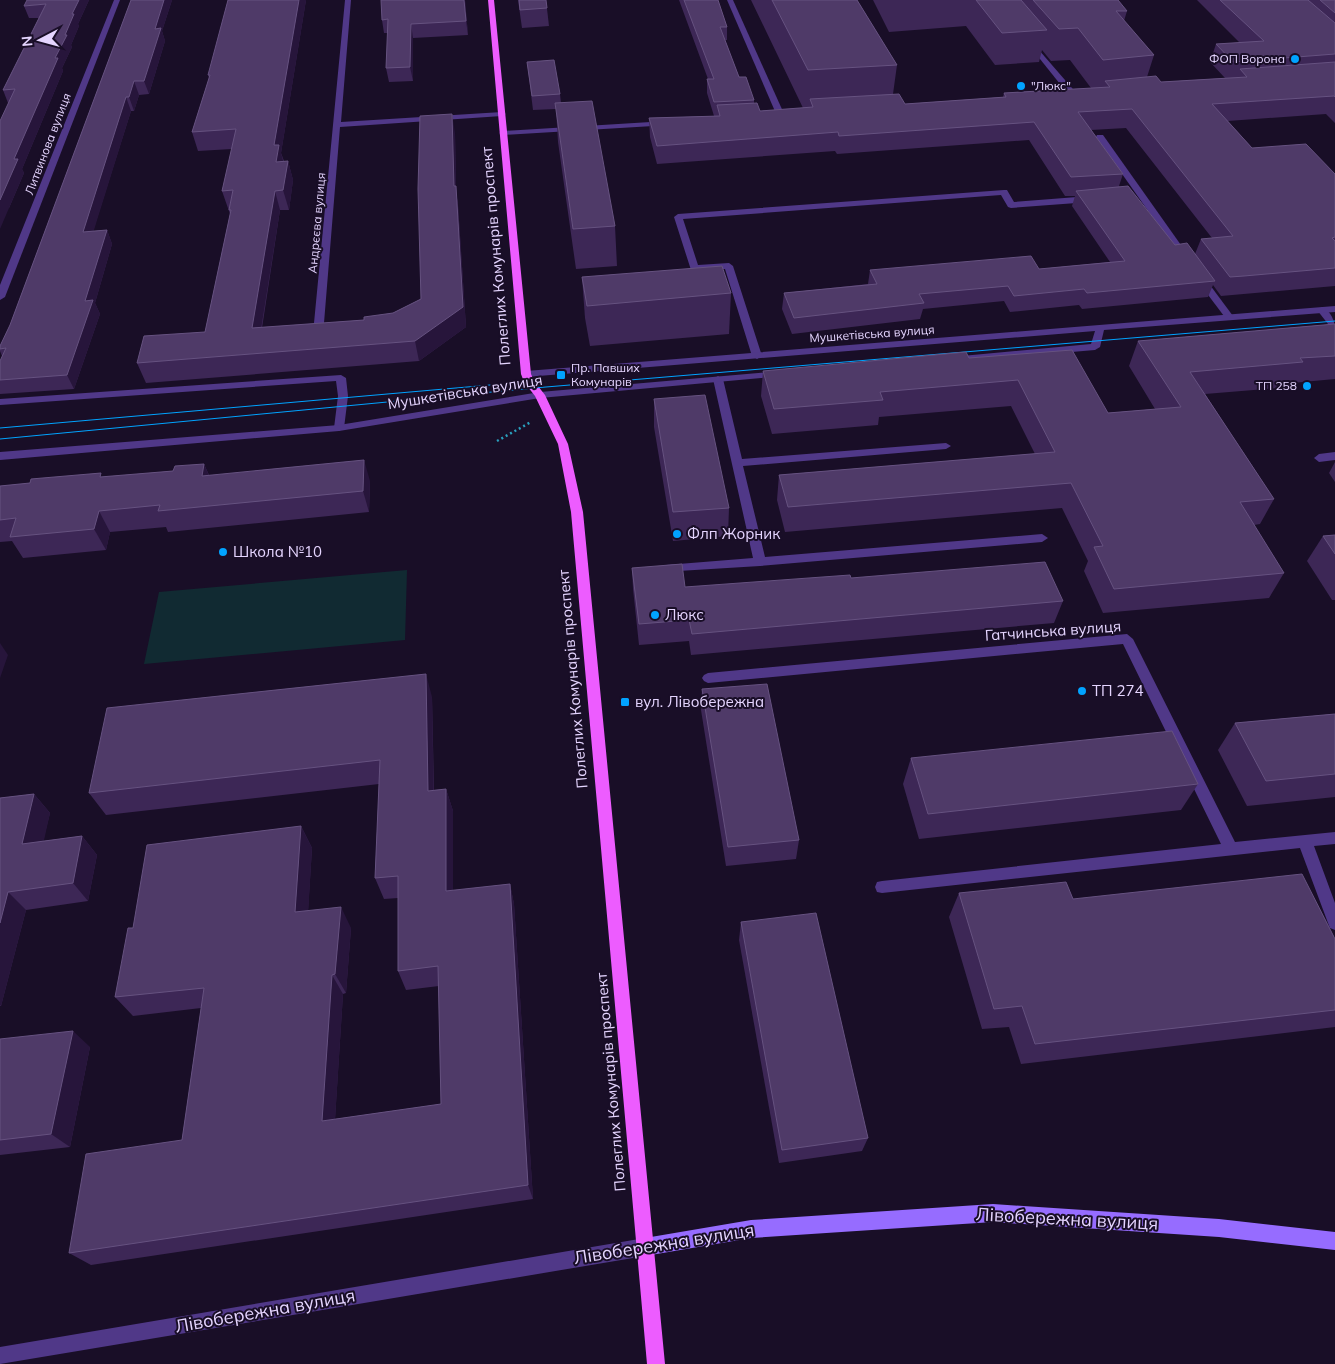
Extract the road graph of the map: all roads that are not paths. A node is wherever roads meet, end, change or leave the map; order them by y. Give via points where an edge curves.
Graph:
1 (117, 0) edge
2 (348, 0) edge
3 (491, 0) edge
4 (730, 0) edge
5 (1025, 38) edge
6 (1085, 96) edge
7 (1075, 97) junction
8 (1065, 98) edge
9 (502, 114) junction
10 (781, 116) junction
11 (791, 116) edge
12 (771, 117) edge
13 (672, 123) edge
14 (337, 125) junction
15 (503, 133) junction
16 (1100, 137) dead end
17 (1140, 195) junction
18 (1130, 196) edge
19 (1100, 198) edge
20 (0, 297) edge
21 (1335, 309) edge
22 (1322, 310) junction
23 (1230, 318) junction
24 (319, 323) edge
25 (1335, 327) edge
26 (1100, 330) junction
27 (757, 356) junction
28 (946, 360) edge
29 (788, 373) edge
30 (526, 374) junction
31 (718, 379) junction
32 (540, 395) junction
33 (0, 402) edge
34 (339, 428) junction
35 (946, 446) dead end
36 (0, 456) edge
37 (1335, 456) edge
38 (1319, 458) dead end
39 (738, 464) junction
40 (1042, 538) dead end
41 (760, 562) junction
42 (651, 570) edge
43 (708, 678) dead end
44 (1335, 838) edge
45 (1304, 841) junction
46 (1231, 849) junction
47 (882, 887) dead end
48 (1335, 923) edge
49 (1335, 1241) edge
50 (645, 1246) junction
51 (0, 1356) edge
52 (656, 1364) edge

1 - 20 street, Литвинова вулиця
2 - 14 street, Андрєєва вулиця
3 - 9 main road, Полеглих Комунарів проспект
4 - 10 street
5 - 7 street
6 - 7 street
7 - 8 street
9 - 14 street
9 - 15 main road, Полеглих Комунарів проспект
10 - 11 street
10 - 12 street
13 - 15 street
14 - 24 street, Андрєєва вулиця
15 - 30 main road, Полеглих Комунарів проспект
16 - 17 street
17 - 18 street
17 - 23 street
19 - 27 street via 1011,205 1004,192 678,217 694,268 729,266
21 - 22 street, Мушкетівська вулиця
22 - 23 street, Мушкетівська вулиця
22 - 25 street
23 - 26 street, Мушкетівська вулиця
26 - 27 street, Мушкетівська вулиця
26 - 28 street via 1095,347
27 - 30 street, Мушкетівська вулиця
29 - 31 street, Мушкетівська вулиця
30 - 32 main road, Полеглих Комунарів проспект
31 - 32 street, Мушкетівська вулиця
31 - 39 street
32 - 34 street, Мушкетівська вулиця
32 - 50 main road, Полеглих Комунарів проспект via 563,444 577,512
33 - 34 street via 341,378 343,396
34 - 36 street, Мушкетівська вулиця
35 - 39 street
37 - 38 street
39 - 41 street
40 - 41 street
41 - 42 street
43 - 46 street, Гатчинська вулиця via 1127,639
44 - 45 street
45 - 46 street
45 - 48 street
46 - 47 street
49 - 50 main road, Лівобережна вулиця via 1219,1228 993,1213 751,1229
50 - 51 street, Лівобережна вулиця
50 - 52 main road, Полеглих Комунарів проспект

